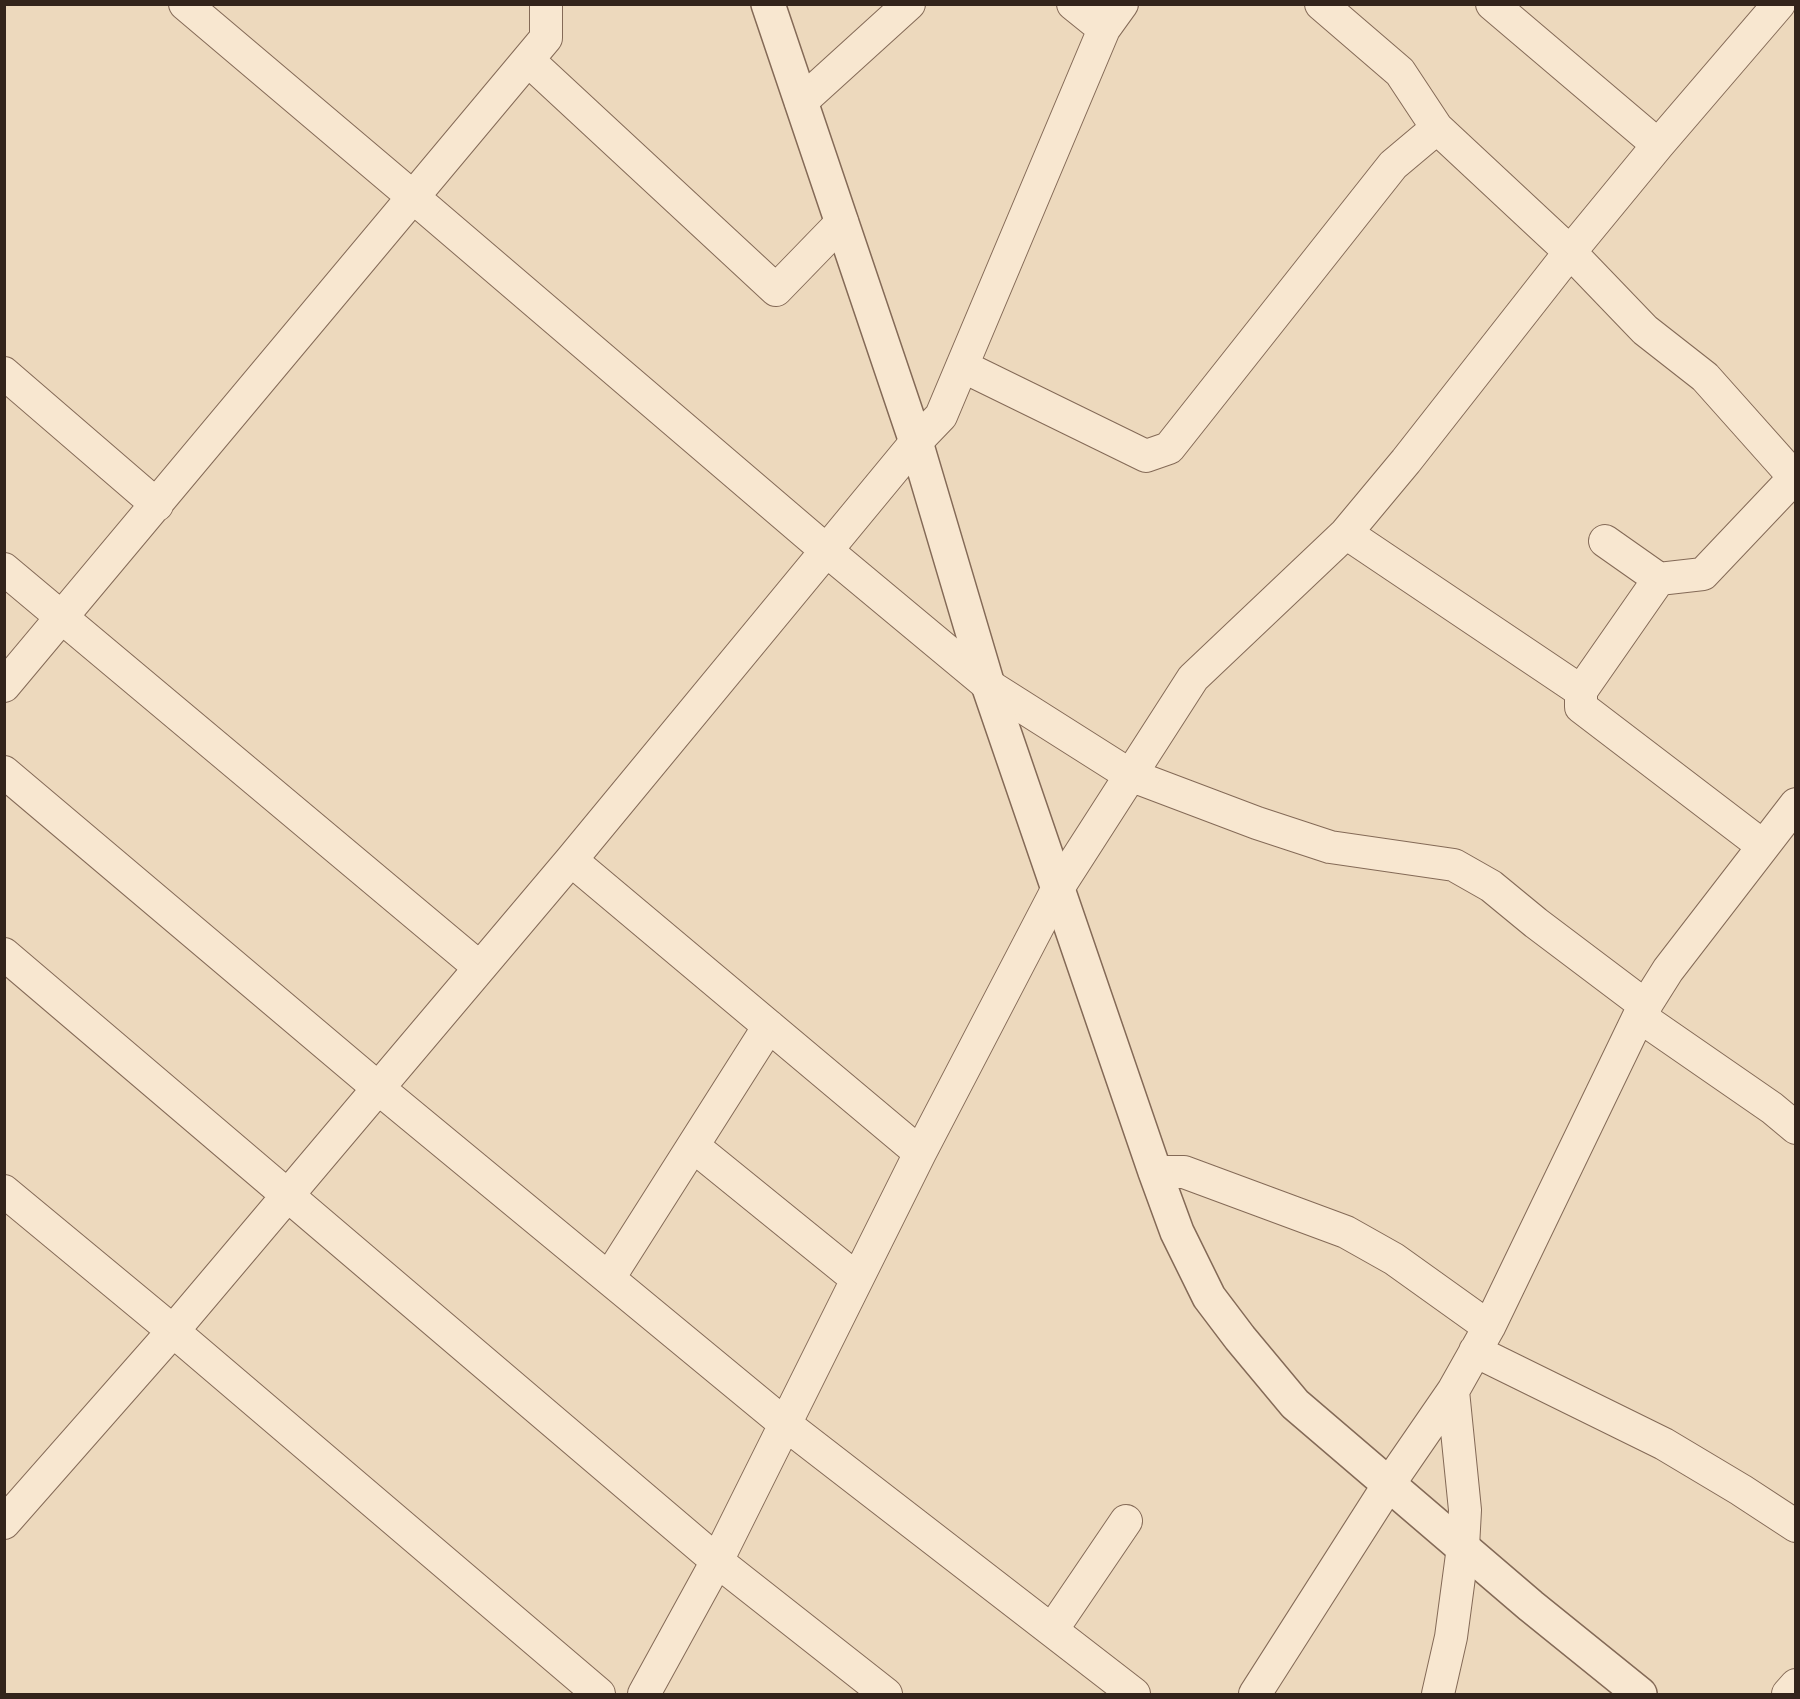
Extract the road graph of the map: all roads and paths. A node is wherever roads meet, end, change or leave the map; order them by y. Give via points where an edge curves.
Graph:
1 (185, 4) edge
2 (546, 4) edge
3 (768, 4) edge
4 (909, 4) edge
5 (1073, 4) edge
6 (1122, 4) edge
7 (1321, 4) edge
8 (1492, 4) edge
9 (1779, 4) edge
10 (1104, 29) junction
11 (528, 60) junction
12 (801, 102) junction
13 (1437, 128) junction
14 (1658, 146) junction
15 (413, 197) junction
16 (842, 222) junction
17 (1570, 252) junction
18 (962, 366) junction
19 (4, 373) edge
20 (916, 442) junction
21 (1795, 478) edge
22 (157, 505) junction
23 (1346, 534) junction
24 (1605, 541) dead end
25 (826, 551) junction
26 (4, 569) edge
27 (1659, 579) junction
28 (63, 617) junction
29 (988, 685) junction
30 (4, 686) edge
31 (1581, 691) junction
32 (4, 771) edge
33 (1130, 776) junction
34 (1796, 804) edge
35 (1763, 846) junction
36 (571, 860) junction
37 (1058, 888) junction
38 (4, 954) edge
39 (479, 967) junction
40 (1642, 1011) junction
41 (769, 1026) junction
42 (378, 1088) junction
43 (1796, 1128) edge
44 (693, 1146) junction
45 (920, 1153) junction
46 (1155, 1172) junction
47 (4, 1191) edge
48 (287, 1196) junction
49 (609, 1278) junction
50 (857, 1279) junction
51 (172, 1331) junction
52 (1482, 1339) junction
53 (1453, 1391) junction
54 (785, 1424) junction
55 (1389, 1484) junction
56 (1126, 1521) dead end
57 (4, 1523) edge
58 (1796, 1526) edge
59 (1463, 1547) junction
60 (717, 1561) junction
61 (1052, 1630) junction
62 (1796, 1685) edge
63 (599, 1695) edge
64 (644, 1695) edge
65 (886, 1695) edge
66 (1134, 1695) edge
67 (1255, 1695) edge
68 (1438, 1695) edge
69 (1640, 1695) edge
70 (1788, 1695) edge

1 - 15 street
2 - 11 street via 546,38
3 - 12 street
4 - 12 street
5 - 10 street
6 - 10 street
7 - 13 street via 1400,72
8 - 14 street
9 - 14 street
10 - 18 street
11 - 15 street
11 - 16 street via 776,290
12 - 16 street
13 - 17 street
13 - 18 street via 1393,165 1169,448 1146,456
14 - 17 street
15 - 22 street
15 - 25 street
16 - 20 street
17 - 21 street via 1645,330 1705,377
17 - 23 street
18 - 20 street via 941,416
19 - 22 street
20 - 25 street
20 - 29 street
21 - 27 street via 1703,574
22 - 28 street
23 - 31 street
23 - 33 street via 1192,678
24 - 27 street
25 - 29 street
25 - 36 street
26 - 28 street
27 - 31 street
28 - 30 street
28 - 39 street
29 - 33 street
29 - 37 street
31 - 35 street via 1581,707
32 - 42 street
33 - 37 street
33 - 40 street via 1330,847 1454,866 1491,886
34 - 35 street
35 - 40 street via 1668,970
36 - 39 street
36 - 41 street
37 - 45 street
37 - 46 street
38 - 48 street
39 - 42 street
40 - 43 street
40 - 52 street
41 - 44 street
41 - 45 street
42 - 48 street
42 - 49 street
44 - 49 street
44 - 50 street
45 - 50 street
46 - 52 street via 1184,1172 1346,1232 1394,1259
46 - 55 street via 1177,1232 1209,1297 1295,1404
47 - 51 street
48 - 51 street
48 - 60 street
49 - 54 street
50 - 54 street
51 - 57 street
51 - 63 street
52 - 53 street
52 - 58 street
53 - 55 street
53 - 59 street via 1465,1510
54 - 60 street
54 - 61 street
55 - 59 street
55 - 67 street
56 - 61 street
59 - 68 street via 1451,1637
59 - 69 street
60 - 64 street
60 - 65 street
61 - 66 street
62 - 70 street

